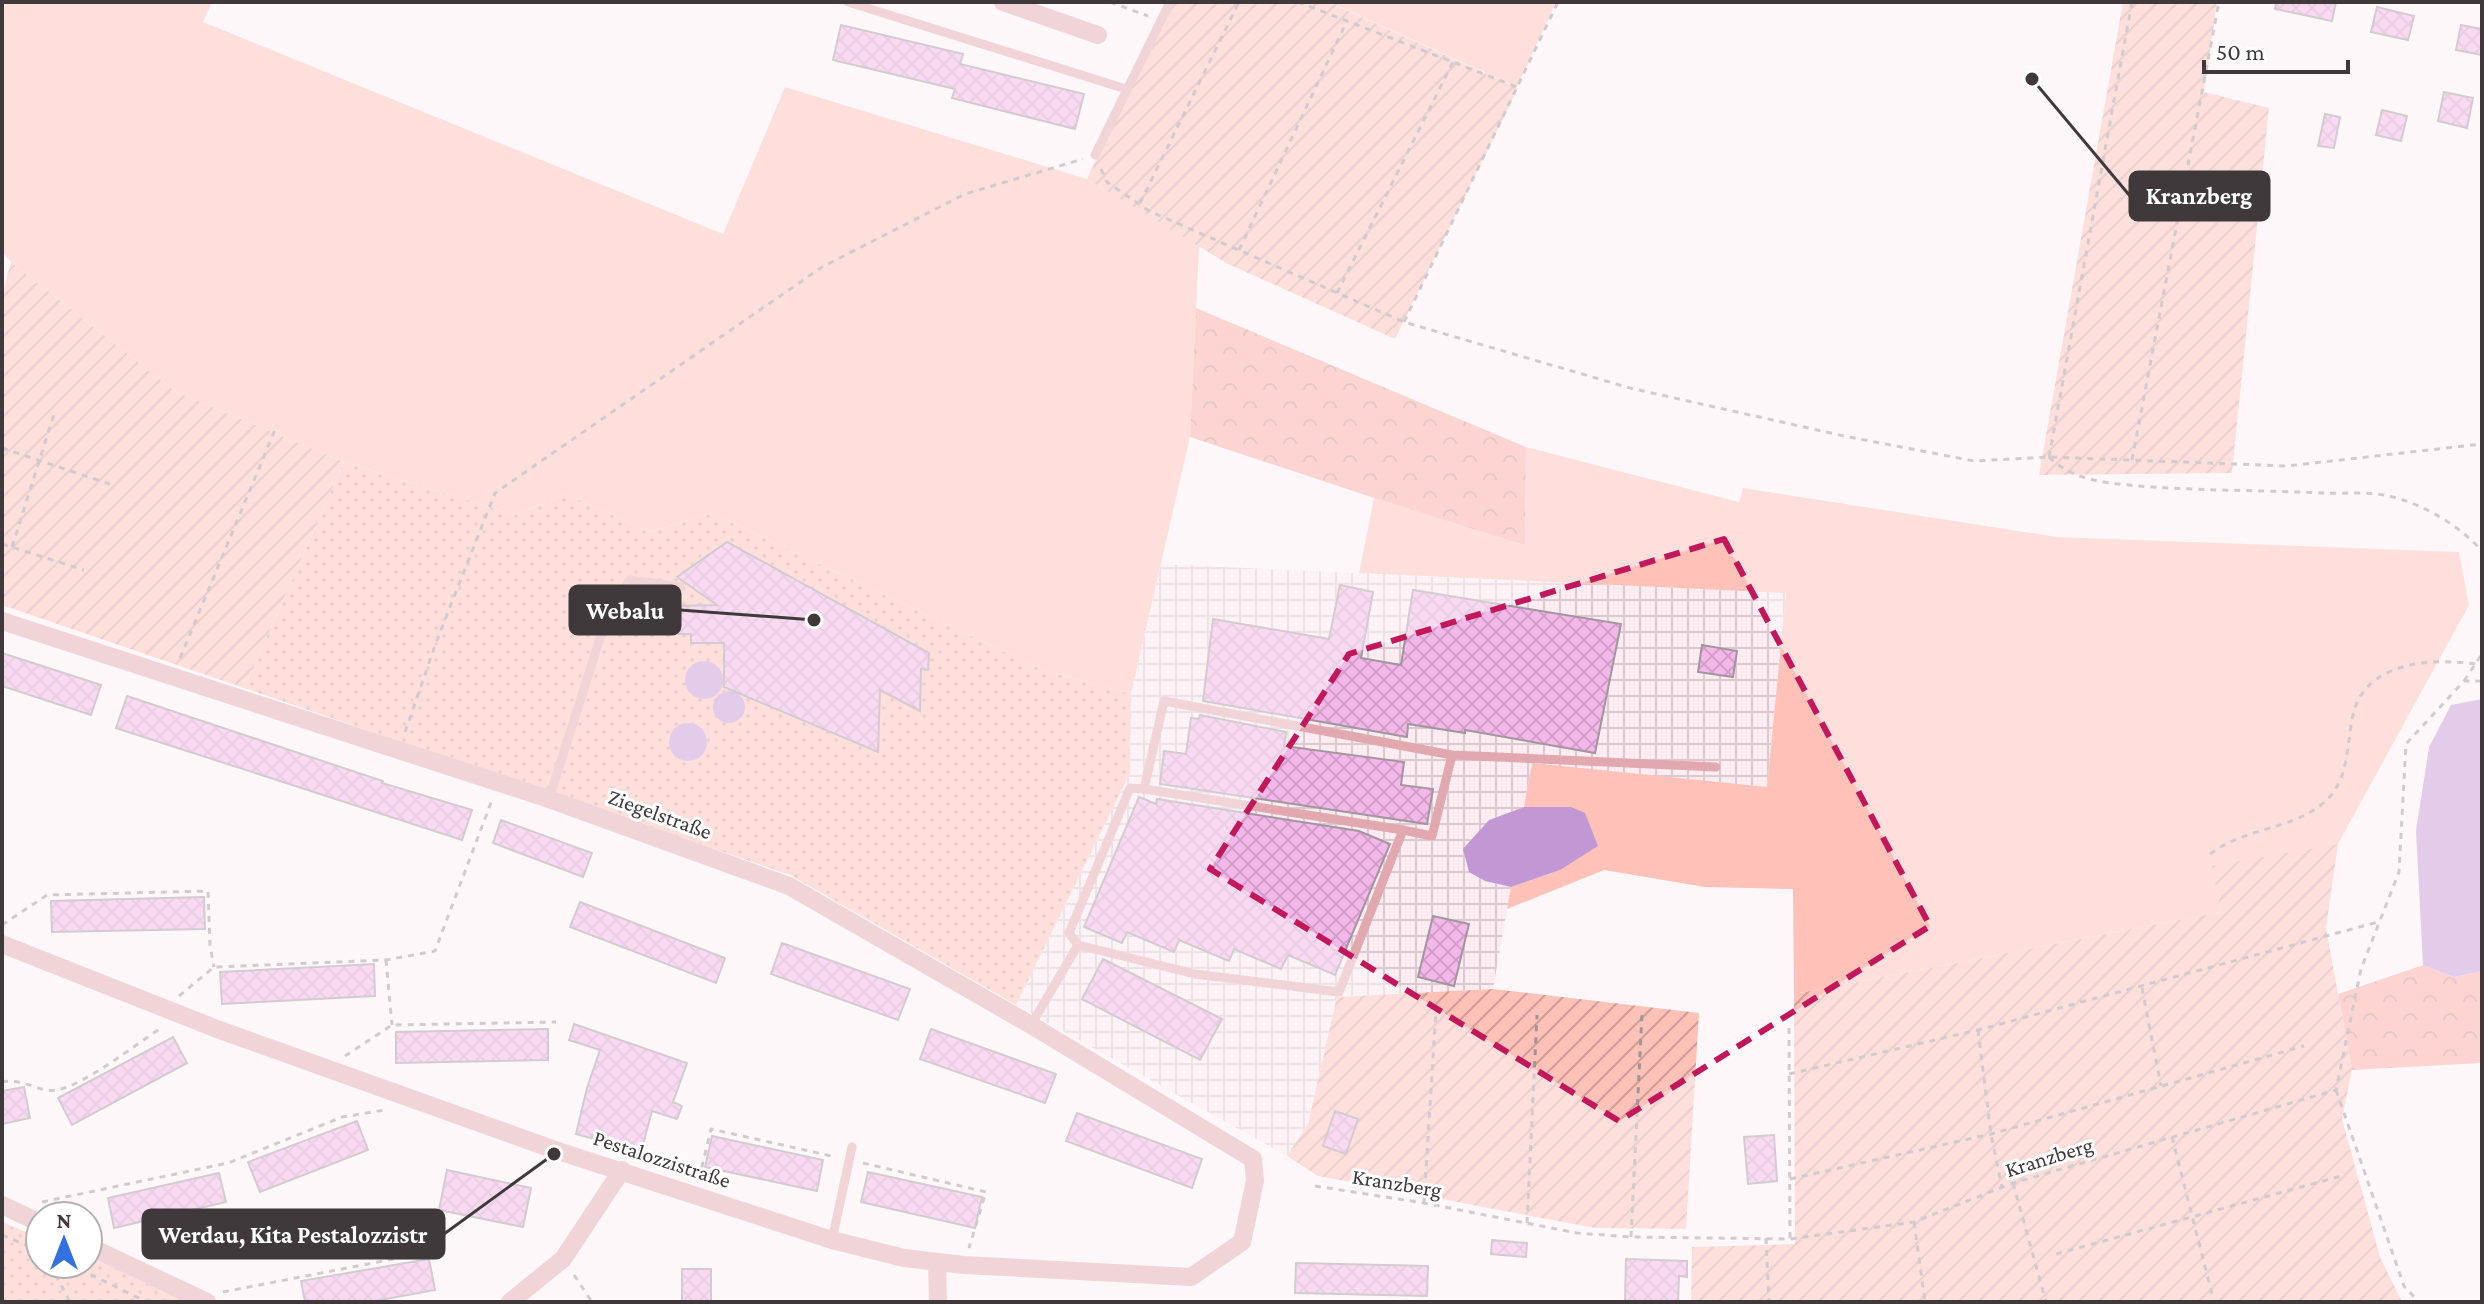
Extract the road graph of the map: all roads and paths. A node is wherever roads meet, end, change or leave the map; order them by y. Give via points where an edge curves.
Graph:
1 (848, 2) edge
2 (1003, 2) edge
3 (1110, 2) edge
4 (1170, 2) edge
5 (1239, 2) edge
6 (1298, 2) edge
7 (1558, 2) edge
8 (2132, 2) edge
9 (2219, 2) edge
10 (1161, 21) junction
11 (1346, 23) junction
12 (1098, 35) dead end
13 (1453, 62) junction
14 (1517, 87) junction
15 (1126, 89) junction
16 (1095, 155) junction
17 (1140, 204) junction
18 (1239, 250) junction
19 (1337, 293) junction
20 (1404, 322) junction
21 (54, 414) dead end
22 (277, 425) dead end
23 (2482, 444) edge
24 (2, 448) edge
25 (2049, 457) junction
26 (40, 459) junction
27 (2132, 460) junction
28 (110, 484) dead end
29 (2, 544) edge
30 (12, 547) junction
31 (2482, 551) edge
32 (84, 570) dead end
33 (680, 587) dead end
34 (2, 621) edge
35 (2482, 654) edge
36 (2476, 664) junction
37 (172, 677) junction
38 (2464, 681) junction
39 (2482, 681) edge
40 (398, 750) junction
41 (1452, 755) junction
42 (1716, 767) dead end
43 (498, 783) junction
44 (1144, 789) junction
45 (549, 799) junction
46 (1403, 830) junction
47 (2210, 854) dead end
48 (2379, 922) junction
49 (2, 925) edge
50 (2, 944) edge
51 (1078, 945) junction
52 (386, 960) junction
53 (214, 967) junction
54 (2141, 986) junction
55 (1436, 1010) dead end
56 (172, 1012) junction
57 (1642, 1013) dead end
58 (1537, 1015) dead end
59 (556, 1022) dead end
60 (392, 1025) junction
61 (1031, 1025) junction
62 (1789, 1028) dead end
63 (1978, 1030) junction
64 (2304, 1046) dead end
65 (328, 1068) junction
66 (1789, 1074) junction
67 (2, 1082) edge
68 (2161, 1086) junction
69 (2336, 1090) junction
70 (385, 1110) dead end
71 (1991, 1134) junction
72 (2172, 1137) junction
73 (852, 1147) dead end
74 (1253, 1159) joint
75 (622, 1170) junction
76 (2345, 1175) dead end
77 (1790, 1179) junction
78 (2013, 1183) junction
79 (1315, 1186) dead end
80 (2002, 1188) junction
81 (52, 1200) edge
82 (1424, 1203) junction
83 (2, 1205) edge
84 (24, 1215) edge
85 (2192, 1217) junction
86 (1914, 1222) junction
87 (1527, 1224) junction
88 (2, 1235) edge
89 (1631, 1237) junction
90 (1766, 1238) junction
91 (1790, 1239) junction
92 (832, 1240) junction
93 (24, 1244) edge
94 (435, 1251) dead end
95 (104, 1254) edge
96 (2056, 1254) dead end
97 (563, 1259) junction
98 (937, 1262) junction
99 (58, 1280) edge
100 (102, 1280) edge
101 (201, 1300) edge
102 (70, 1302) edge
103 (147, 1302) edge
104 (510, 1302) edge
105 (592, 1302) edge
106 (938, 1302) edge
107 (1769, 1302) edge
108 (1925, 1302) edge
109 (2046, 1302) edge
110 (2214, 1302) edge
111 (2419, 1302) edge

1 - 15 lane
2 - 12 street
3 - 10 path
4 - 10 lane
5 - 17 path
6 - 11 path
7 - 14 path
8 - 25 path
9 - 27 path
10 - 15 lane
11 - 13 path
11 - 18 path
13 - 14 path
13 - 19 path
14 - 20 path
15 - 16 lane
16 - 17 path via 1107,182
16 - 40 path via 965,194 822,267 495,493
17 - 18 path
18 - 19 path
19 - 20 path
20 - 25 path via 1630,388 1844,436 1974,461
21 - 26 path
22 - 37 path
23 - 27 path via 2287,466
24 - 26 path
25 - 27 path
25 - 31 path via 2085,479 2113,483 2387,496 2424,507
26 - 28 path
26 - 30 path
29 - 30 path
30 - 32 path
33 - 45 lane via 630,580 608,613
34 - 37 street, Ziegelstraße
35 - 36 path
36 - 38 path
36 - 47 path via 2444,660 2399,667 2362,691 2343,777 2323,804 2293,820 2227,841
37 - 40 street, Ziegelstraße
38 - 39 path
38 - 48 path via 2406,744 2399,872
40 - 43 street, Ziegelstraße
41 - 42 lane
41 - 44 lane via 1164,701
41 - 46 lane via 1432,836
43 - 45 street, Ziegelstraße
43 - 52 path via 435,951
44 - 46 lane
44 - 51 lane via 1130,788 1069,933
45 - 61 street, Ziegelstraße via 789,886
46 - 51 lane via 1339,992 1195,974
48 - 54 path
48 - 69 path via 2361,969
49 - 53 path via 47,895 208,891
50 - 56 street, Pestalozzistraße
51 - 61 lane
52 - 53 path
52 - 60 path
53 - 56 path
54 - 63 path
54 - 68 path
55 - 82 path
56 - 65 street, Pestalozzistraße
56 - 67 path via 98,1071 57,1090
57 - 89 path
58 - 87 path
59 - 60 path
60 - 65 path
61 - 74 street, Ziegelstraße
62 - 66 path
63 - 66 path
63 - 71 path
64 - 68 path
65 - 75 street, Pestalozzistraße
66 - 77 path
68 - 71 path
69 - 72 path, Kranzberg
69 - 111 path via 2404,1286
70 - 81 path via 342,1117 228,1163
71 - 77 path
71 - 80 path
72 - 78 path, Kranzberg
72 - 85 path
73 - 92 lane
74 - 98 street, Pestalozzistraße via 1255,1181 1242,1242 1191,1277
75 - 92 street, Pestalozzistraße
75 - 97 street
76 - 85 path
77 - 91 path
78 - 80 path, Kranzberg
78 - 109 path
79 - 82 path, Kranzberg
80 - 86 path, Kranzberg
82 - 87 path, Kranzberg
83 - 84 street
85 - 96 path
85 - 110 path
86 - 91 path, Kranzberg
86 - 108 path
87 - 89 path, Kranzberg
88 - 93 path
89 - 90 path, Kranzberg
90 - 91 path, Kranzberg
90 - 107 path
92 - 98 street, Pestalozzistraße
94 - 101 path
95 - 101 street
97 - 104 street
97 - 105 path
98 - 106 street
99 - 102 path
100 - 103 path

